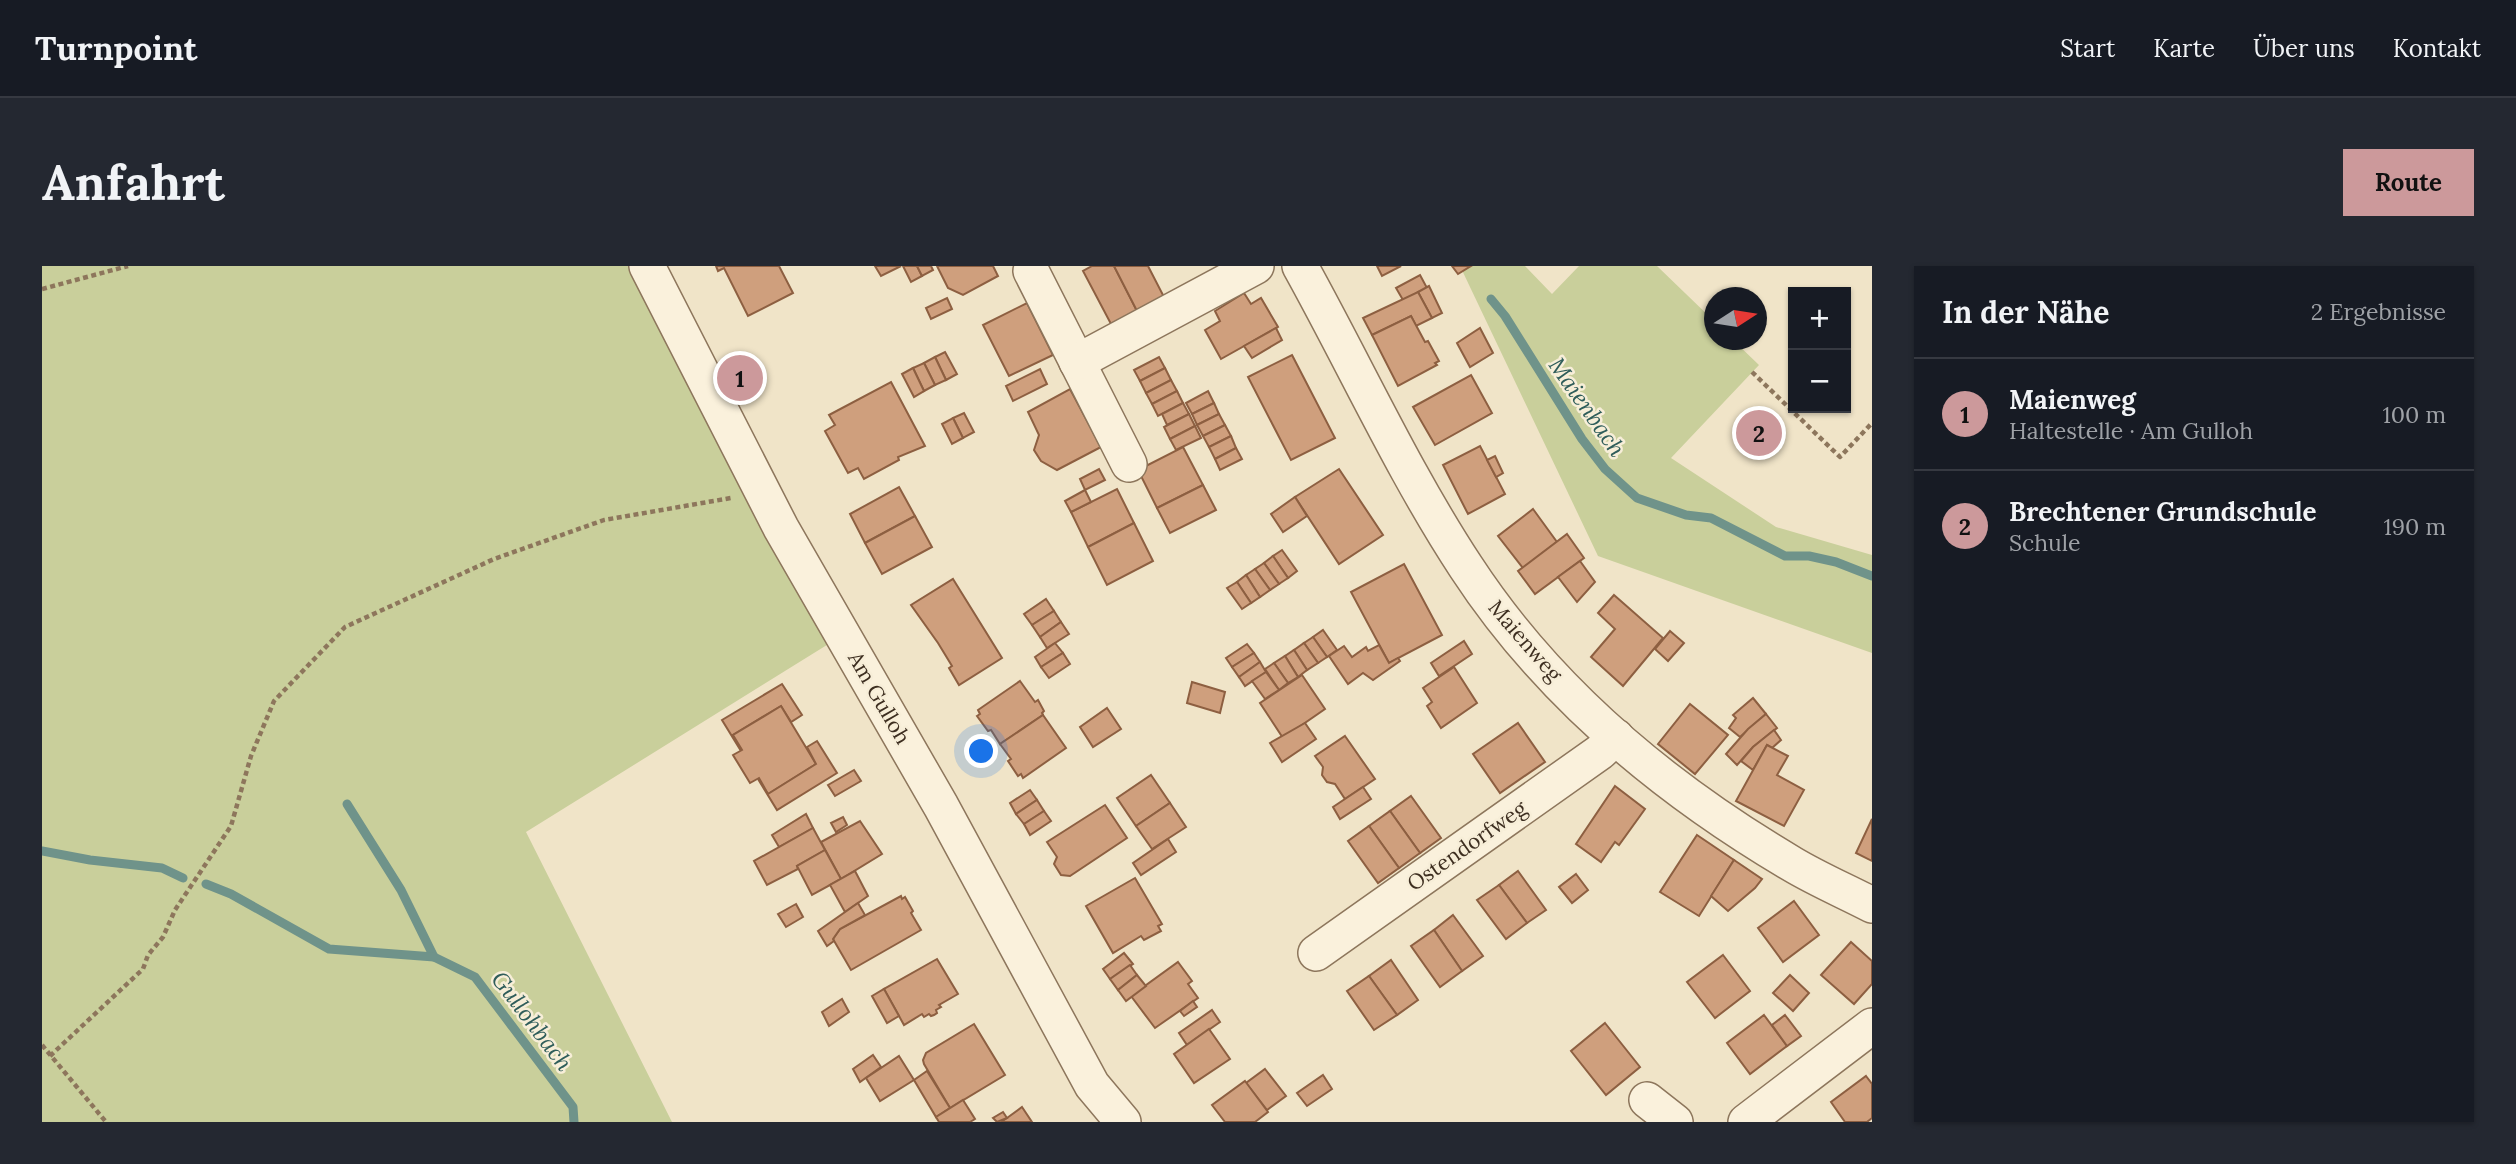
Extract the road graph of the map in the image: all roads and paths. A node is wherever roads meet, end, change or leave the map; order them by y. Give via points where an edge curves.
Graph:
1 (128, 266) edge
2 (647, 266) edge
3 (1256, 266) edge
4 (1300, 266) edge
5 (1031, 271) dead end
6 (42, 289) edge
7 (1077, 362) junction
8 (1752, 372) dead end
9 (1872, 423) edge
10 (1129, 464) dead end
11 (763, 492) junction
12 (1616, 737) junction
13 (1872, 905) edge
14 (1316, 953) dead end
15 (1872, 1026) edge
16 (42, 1045) edge
17 (50, 1056) junction
18 (1647, 1100) dead end
19 (106, 1122) edge
20 (1123, 1122) edge
21 (1675, 1122) edge
22 (1746, 1122) edge

1 - 6 path
2 - 11 street, Am Gulloh
3 - 7 street
4 - 12 street, Maienweg via 1467,569 1549,671
5 - 7 street
7 - 10 street
8 - 9 path via 1840,457
11 - 17 path via 604,520 494,559 345,627 274,701 251,756 231,826 175,910 143,969
11 - 20 street, Am Gulloh via 1092,1084
12 - 13 street, Maienweg via 1716,815 1793,865
12 - 14 street, Ostendorfweg
15 - 22 street
16 - 17 path
17 - 19 path
18 - 21 street

